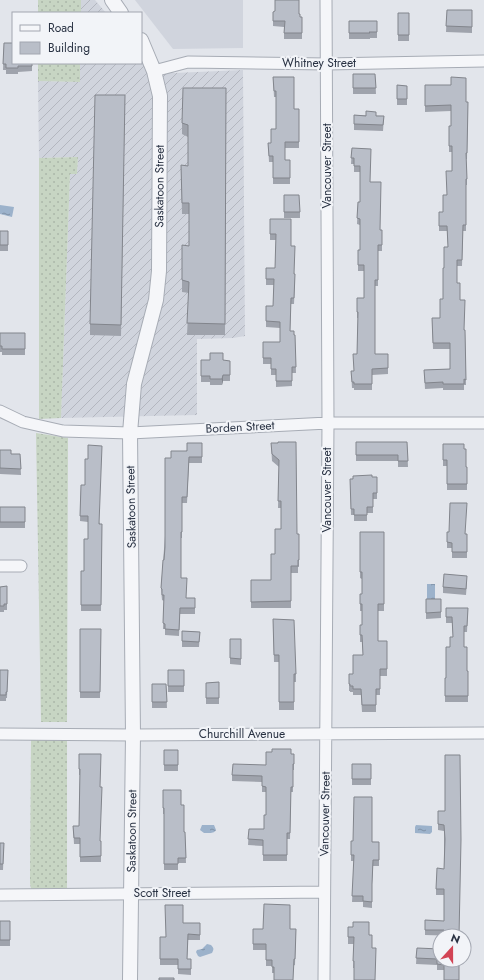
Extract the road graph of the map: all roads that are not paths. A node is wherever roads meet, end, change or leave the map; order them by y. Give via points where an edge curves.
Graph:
1 (112, 0) edge
2 (326, 0) edge
3 (120, 12) edge
4 (142, 42) edge
5 (484, 61) edge
6 (327, 64) junction
7 (154, 71) junction
8 (0, 411) edge
9 (328, 423) junction
10 (484, 424) edge
11 (130, 433) junction
12 (0, 566) edge
13 (21, 566) dead end
14 (484, 733) edge
15 (0, 734) edge
16 (326, 734) junction
17 (133, 735) junction
18 (324, 892) junction
19 (131, 894) junction
20 (0, 895) edge
21 (130, 980) edge
22 (324, 980) edge

1 - 3 street
2 - 6 street, Vancouver Street
4 - 7 street, Saskatoon Street
5 - 6 street, Whitney Street
6 - 7 street, Whitney Street via 188,62
6 - 9 street, Vancouver Street
7 - 11 street, Saskatoon Street via 160,96 159,271 156,300 134,384
8 - 11 street, Borden Street via 23,422 63,431
9 - 10 street, Borden Street
9 - 11 street, Borden Street
9 - 16 street, Vancouver Street
11 - 17 street, Saskatoon Street
12 - 13 street
14 - 16 street, Churchill Avenue
15 - 17 street, Churchill Avenue
16 - 17 street, Churchill Avenue
16 - 18 street, Vancouver Street
17 - 19 street, Saskatoon Street
18 - 19 street, Scott Street
18 - 22 street, Vancouver Street
19 - 20 street, Scott Street
19 - 21 street, Saskatoon Street

